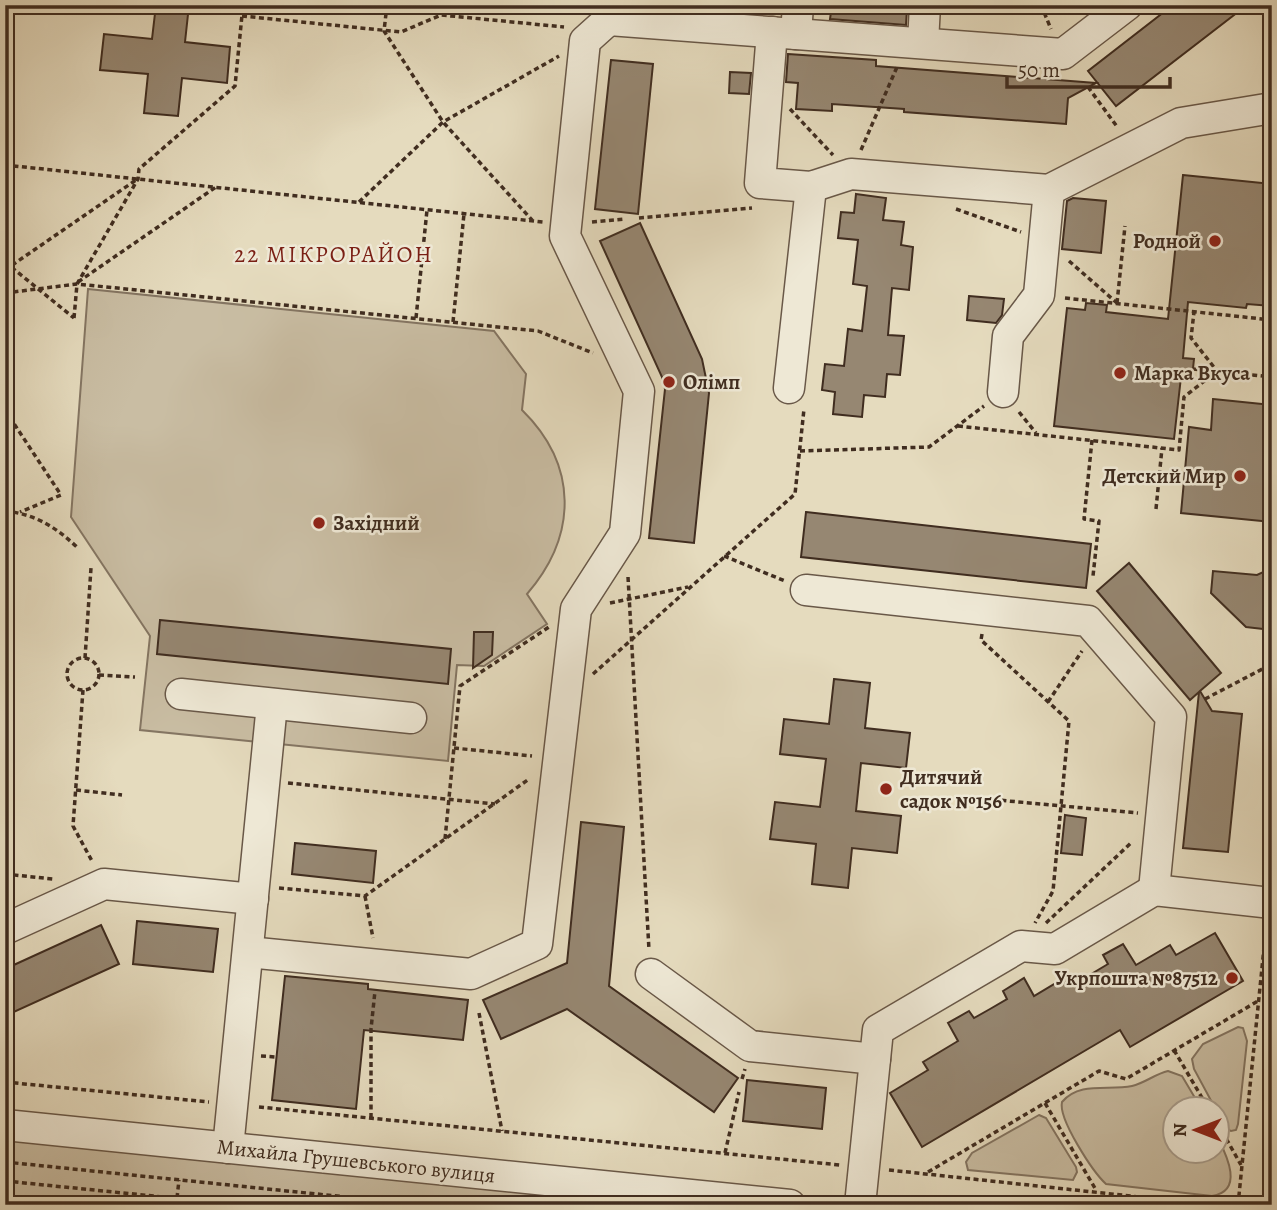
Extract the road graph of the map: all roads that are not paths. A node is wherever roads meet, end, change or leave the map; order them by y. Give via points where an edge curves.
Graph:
1 (925, 5) edge
2 (1127, 5) edge
3 (613, 20) edge
4 (789, 24) edge
5 (915, 43) junction
6 (1272, 108) edge
7 (811, 187) junction
8 (1049, 190) junction
9 (1003, 392) road end
10 (797, 398) road end
11 (806, 590) road end
12 (181, 694) dead end
13 (272, 704) junction
14 (411, 718) dead end
15 (1154, 890) junction
16 (266, 894) junction
17 (1270, 902) edge
18 (5, 929) edge
19 (248, 952) junction
20 (651, 974) road end
21 (875, 1059) junction
22 (5, 1125) edge
23 (228, 1148) junction
24 (790, 1205) edge
25 (860, 1205) edge

1 - 5 street
2 - 5 street via 1063,54
3 - 4 street
3 - 19 street via 565,236 639,391 625,533 576,609 537,944 471,974
4 - 5 street
4 - 7 street via 760,183
6 - 8 street via 1181,123
7 - 8 street via 850,174
7 - 10 street
8 - 9 street via 1038,295 1008,336
11 - 15 street via 1088,621 1171,717
12 - 13 street
13 - 14 street
13 - 16 street via 265,780
15 - 17 street
15 - 21 street via 1055,948 1021,946 878,1030
16 - 18 street via 104,884
16 - 19 street
19 - 23 street
20 - 21 street via 750,1046
21 - 25 street
22 - 23 street, Михайла Грушевського вулиця
23 - 24 street, Михайла Грушевського вулиця

